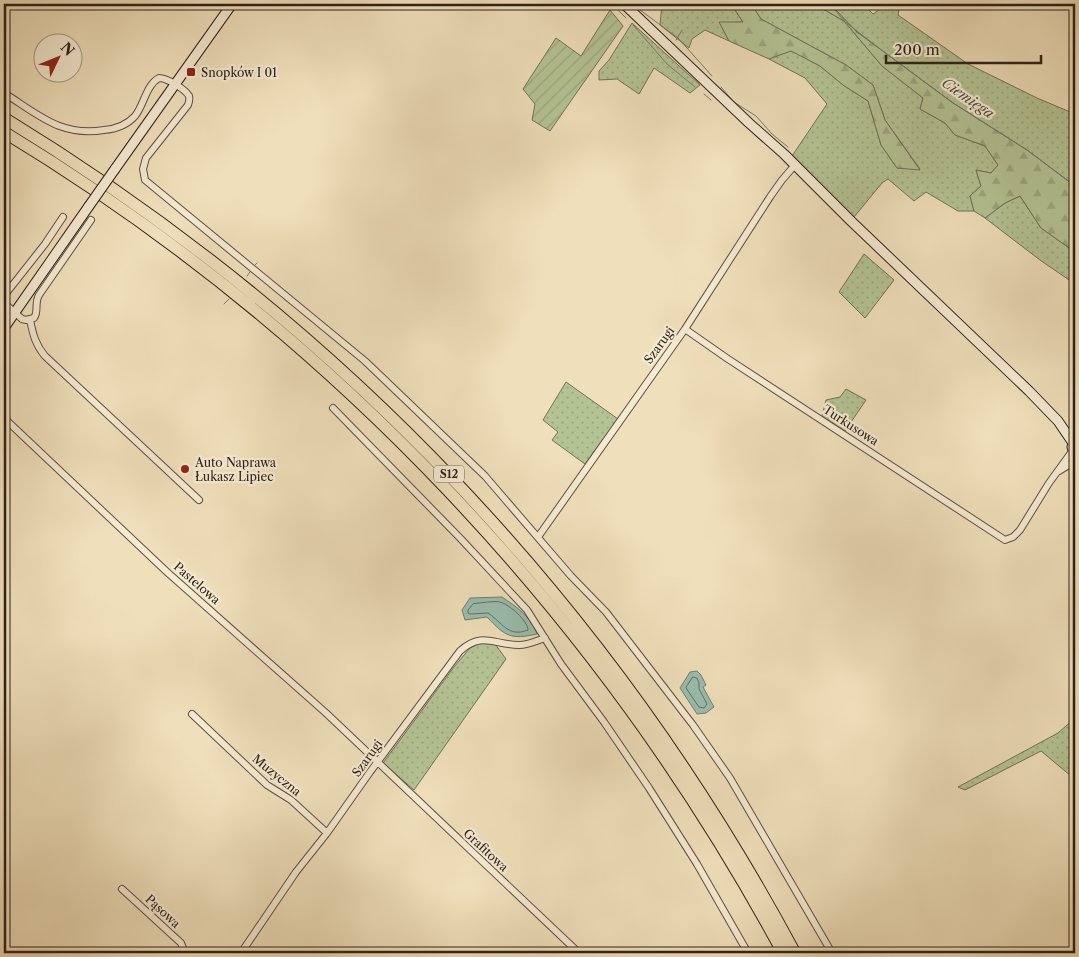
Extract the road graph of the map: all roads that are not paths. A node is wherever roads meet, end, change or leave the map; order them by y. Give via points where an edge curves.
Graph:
1 (232, 4) edge
2 (624, 4) edge
3 (175, 84) junction
4 (4, 93) edge
5 (4, 118) edge
6 (4, 132) edge
7 (793, 167) junction
8 (63, 217) dead end
9 (92, 220) dead end
10 (4, 296) edge
11 (4, 303) edge
12 (14, 313) junction
13 (30, 320) junction
14 (4, 328) edge
15 (686, 329) junction
16 (333, 408) dead end
17 (4, 418) edge
18 (1058, 421) junction
19 (1075, 433) edge
20 (1074, 447) edge
21 (1075, 461) edge
22 (1056, 473) junction
23 (200, 500) dead end
24 (538, 537) junction
25 (545, 638) junction
26 (192, 714) dead end
27 (378, 763) junction
28 (328, 833) junction
29 (122, 889) dead end
30 (183, 953) edge
31 (241, 953) edge
32 (579, 953) edge
33 (748, 953) edge
34 (783, 953) edge
35 (795, 953) edge
36 (832, 953) edge

1 - 3 main road
2 - 7 main road
3 - 4 street via 158,78 126,124 111,130 90,132 62,128
3 - 12 main road, bridge
3 - 24 street via 190,99 146,158 145,180 365,361 485,476
5 - 35 highway, S12 via 125,196 226,272 331,360 448,472 530,564 630,692 712,810
6 - 34 highway, S12 via 145,226 242,300 352,395 445,487 522,572 632,712 710,828
7 - 15 street, Szarugi via 774,191
7 - 18 main road
8 - 10 street
9 - 13 street via 39,295 35,302 36,314
11 - 12 street
12 - 13 street
12 - 14 main road
13 - 23 street via 38,348 45,356
15 - 22 street, Turkusowa via 1005,540 1020,530
15 - 24 street, Szarugi
16 - 25 street via 508,588
17 - 27 street, Pastelowa
18 - 19 main road
18 - 20 main road
20 - 22 street
21 - 22 street
24 - 36 street via 606,612 693,725 745,803
25 - 27 street, Szarugi via 520,645 480,640 465,646
25 - 33 street via 649,788
26 - 28 street, Muzyczna via 267,785 291,800
27 - 28 street, Szarugi
27 - 32 street, Grafitowa
28 - 31 street, Szarugi via 296,872
29 - 30 street, Pąsowa via 181,943

